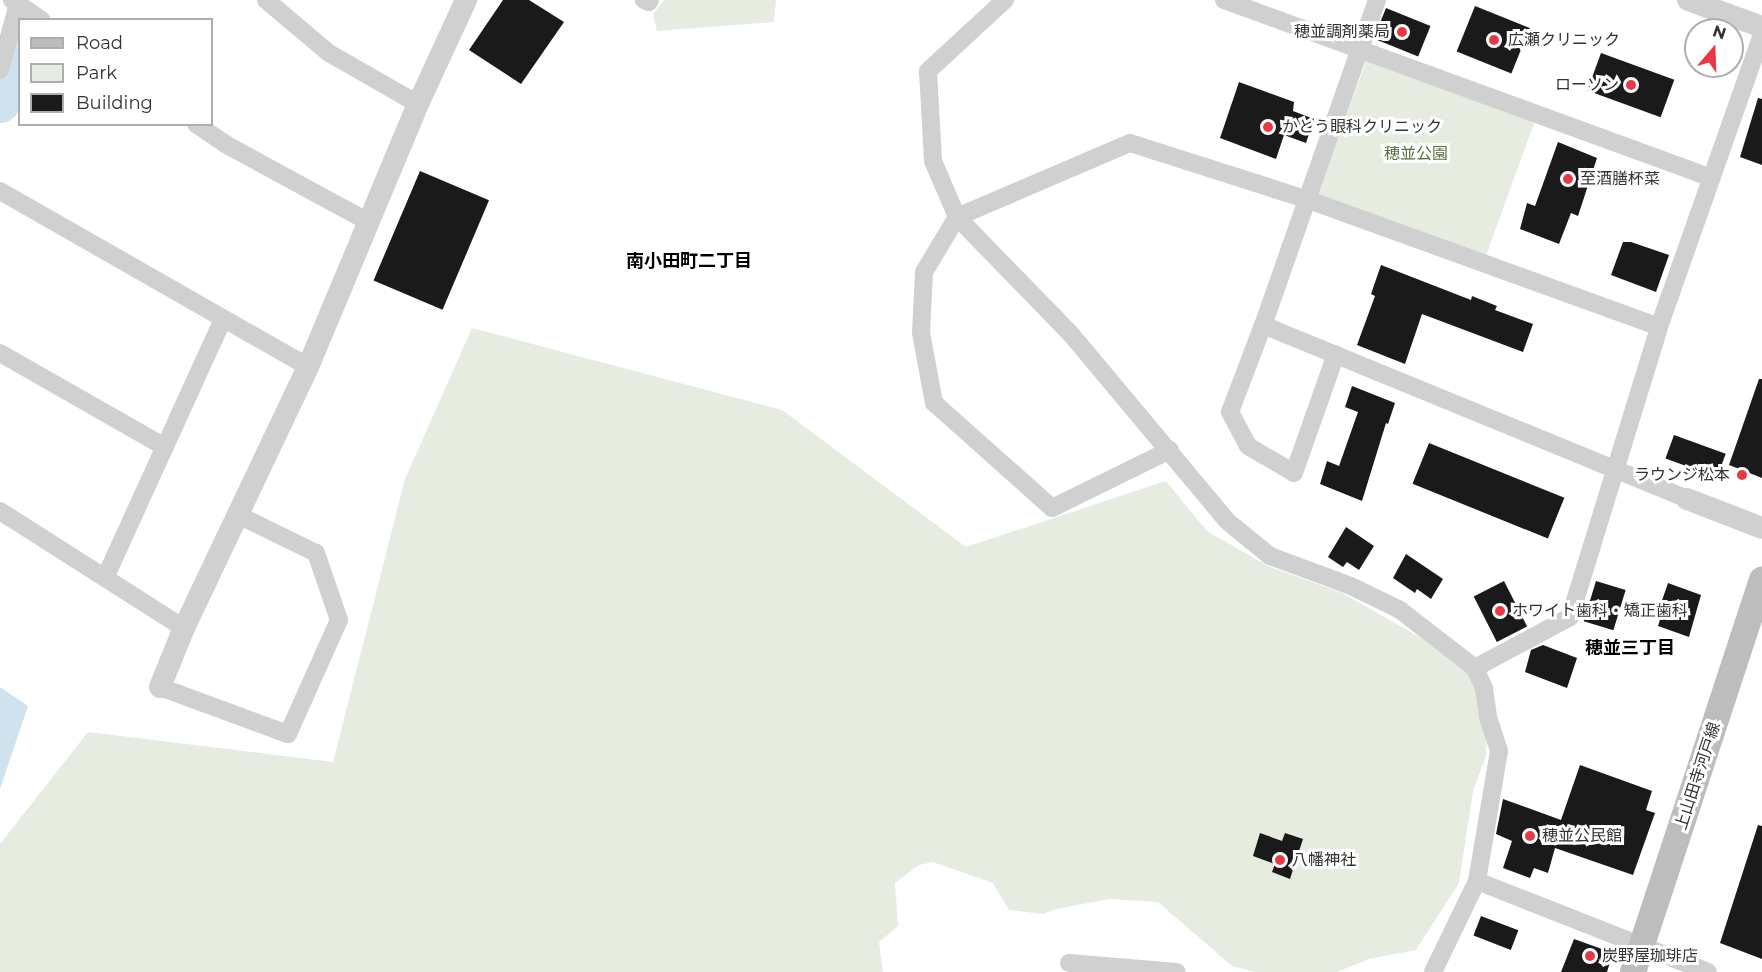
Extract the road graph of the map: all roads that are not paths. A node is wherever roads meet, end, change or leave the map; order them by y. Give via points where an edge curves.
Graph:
1 (266, 0) edge
2 (466, 0) edge
3 (644, 0) edge
4 (650, 0) edge
5 (1005, 0) edge
6 (1224, 0) edge
7 (1377, 0) edge
8 (1688, 0) edge
9 (16, 1) edge
10 (39, 18) edge
11 (1762, 27) edge
12 (1762, 34) edge
13 (1359, 48) junction
14 (0, 70) edge
15 (418, 104) junction
16 (199, 126) edge
17 (1712, 178) junction
18 (0, 191) edge
19 (1306, 199) junction
20 (957, 217) junction
21 (369, 222) junction
22 (224, 319) junction
23 (1263, 325) junction
24 (1659, 327) junction
25 (0, 352) edge
26 (1336, 354) junction
27 (308, 367) junction
28 (165, 447) junction
29 (1170, 450) junction
30 (1615, 469) junction
31 (1687, 499) joint
32 (0, 511) edge
33 (238, 515) junction
34 (1762, 528) edge
35 (105, 578) junction
36 (1762, 580) edge
37 (184, 628) junction
38 (1475, 668) junction
39 (160, 687) joint
40 (1477, 881) junction
41 (1643, 947) junction
42 (1069, 963) dead end
43 (1178, 972) edge
44 (1432, 972) edge
45 (1633, 972) edge
46 (1708, 972) edge

1 - 15 street via 329,53
2 - 15 street
3 - 4 street
5 - 20 street via 928,71 933,161
6 - 13 street
7 - 13 street
8 - 11 street
9 - 10 street
9 - 14 street
12 - 17 street
13 - 17 street
13 - 19 street
15 - 21 street
16 - 21 street
17 - 24 street
18 - 22 street
19 - 20 street via 1130,143
19 - 23 street
19 - 24 street
20 - 29 street via 1070,333
20 - 29 street via 924,272 921,333 934,403 1052,508
21 - 27 street
22 - 27 street
22 - 28 street
23 - 26 street
23 - 26 street via 1230,412 1248,446 1293,473
24 - 30 street
25 - 28 street
26 - 30 street
27 - 33 street
28 - 35 street
29 - 38 street via 1227,521 1270,556 1400,610
30 - 31 street
30 - 38 street via 1570,616
31 - 34 street
32 - 35 street
33 - 37 street
33 - 39 street via 316,553 339,620 288,734
35 - 37 street
36 - 41 main road, 上山田寺河戸線
37 - 39 street
38 - 40 street via 1484,688 1499,751
40 - 41 street
40 - 44 street
41 - 45 main road, 上山田寺河戸線
41 - 46 street
42 - 43 street

